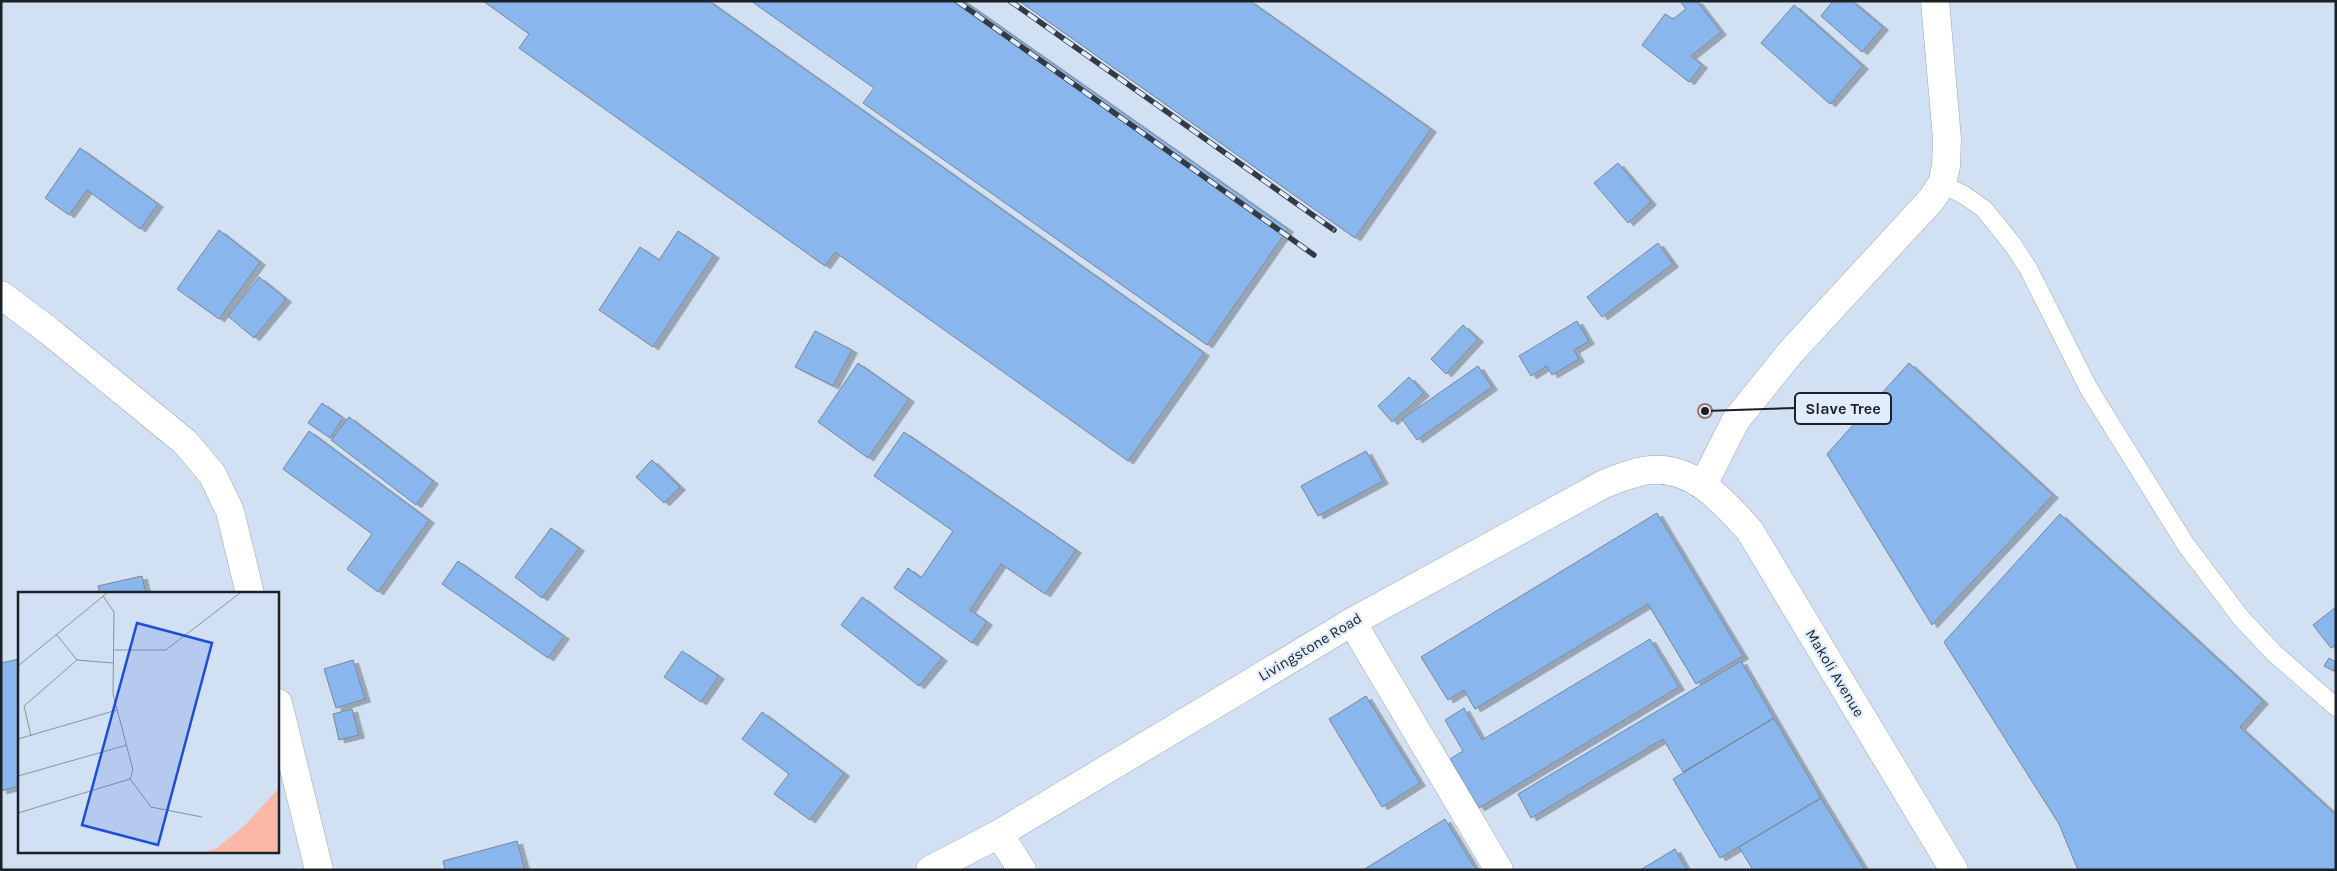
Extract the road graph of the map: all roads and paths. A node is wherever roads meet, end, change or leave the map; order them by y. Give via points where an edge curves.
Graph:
1 (1935, 1) edge
2 (1942, 184) junction
3 (1, 295) edge
4 (1703, 485) junction
5 (250, 592) edge
6 (1352, 622) junction
7 (2336, 707) edge
8 (279, 708) edge
9 (999, 834) junction
10 (319, 870) edge
11 (930, 870) edge
12 (1022, 870) edge
13 (1499, 870) edge
14 (1954, 870) edge

1 - 2 street via 1946,139
2 - 4 street via 1931,200 1790,353 1736,420
2 - 7 lane via 1984,209 2013,245 2028,268 2089,389 2186,545 2241,618 2274,653
3 - 5 street via 185,442 212,474 230,511
4 - 6 street, Livingstone Road via 1677,472 1652,470 1604,484
4 - 14 street, Makoli Avenue via 1750,531
6 - 9 street, Livingstone Road
6 - 13 street
8 - 10 street
9 - 11 street, Livingstone Road
9 - 12 street

